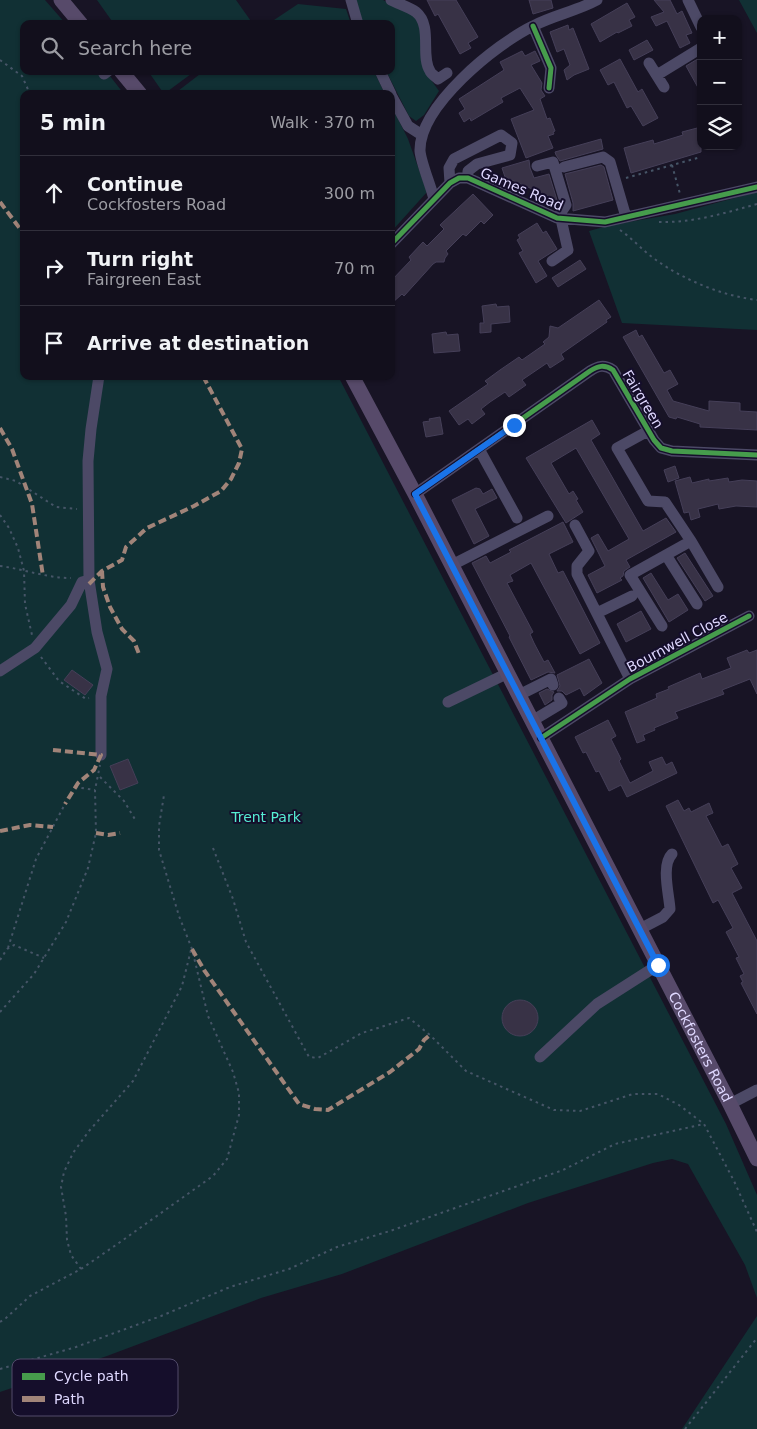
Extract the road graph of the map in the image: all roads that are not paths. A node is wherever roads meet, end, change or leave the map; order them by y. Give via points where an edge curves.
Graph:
1 (61, 0) edge
2 (351, 0) edge
3 (391, 0) edge
4 (597, 0) edge
5 (688, 0) edge
6 (697, 19) edge
7 (78, 20) edge
8 (357, 20) edge
9 (533, 26) junction
10 (697, 50) edge
11 (650, 63) dead end
12 (447, 73) dead end
13 (124, 75) edge
14 (382, 75) edge
15 (657, 75) junction
16 (664, 87) dead end
17 (549, 88) dead end
18 (137, 90) edge
19 (389, 90) edge
20 (395, 102) edge
21 (422, 135) junction
22 (536, 166) dead end
23 (564, 167) dead end
24 (468, 178) junction
25 (450, 183) junction
26 (757, 187) edge
27 (434, 199) junction
28 (626, 217) junction
29 (559, 219) junction
30 (395, 240) edge
31 (552, 262) dead end
32 (98, 380) edge
33 (354, 380) edge
34 (648, 431) junction
35 (479, 449) junction
36 (757, 455) edge
37 (415, 494) junction
38 (548, 516) dead end
39 (517, 518) dead end
40 (575, 525) dead end
41 (691, 541) junction
42 (666, 555) junction
43 (452, 565) junction
44 (89, 580) junction
45 (718, 588) dead end
46 (632, 596) dead end
47 (697, 604) dead end
48 (597, 614) junction
49 (749, 616) dead end
50 (662, 626) dead end
51 (0, 671) edge
52 (508, 673) junction
53 (630, 679) junction
54 (553, 685) dead end
55 (519, 695) junction
56 (559, 698) dead end
57 (448, 702) dead end
58 (532, 721) junction
59 (541, 738) junction
60 (101, 756) road end
61 (672, 854) dead end
62 (640, 929) junction
63 (658, 965) junction
64 (540, 1057) dead end
65 (757, 1090) edge
66 (730, 1104) junction
67 (757, 1159) edge

1 - 7 main road
2 - 8 street
3 - 12 street via 417,12 427,38 426,60 430,72 438,79
4 - 9 street
5 - 6 street
9 - 17 street via 551,68
9 - 21 street via 484,58 443,101
10 - 15 street
11 - 15 street
13 - 18 main road
14 - 19 street
15 - 16 street
20 - 21 street via 408,126
21 - 27 street via 420,152
22 - 29 street via 553,162 566,205
23 - 28 street via 603,157 610,162
24 - 25 street, Games Road
24 - 25 street via 468,171 476,164 510,155 512,143 501,135 454,158 449,168
24 - 29 street, Games Road
25 - 27 street, Games Road
26 - 28 street, Games Road
27 - 30 street, Games Road
28 - 29 street, Games Road via 605,222
29 - 31 street via 568,250
32 - 44 street via 88,461
33 - 37 main road, Cockfosters Road
34 - 35 street, Fairgreen via 612,370 603,366 596,367
34 - 36 street, Fairgreen via 661,448 672,451
34 - 41 street via 617,448 648,501 665,502
35 - 37 street
35 - 39 street
37 - 43 main road, Cockfosters Road
38 - 43 street
40 - 48 street via 588,551 577,566 577,574
41 - 42 street
41 - 45 street
42 - 47 street
42 - 50 street via 630,575
43 - 52 main road, Cockfosters Road
44 - 51 street via 82,582 71,606 34,648
44 - 60 street via 107,669 101,696
46 - 48 street
48 - 53 street
49 - 53 street, Bournwell Close
52 - 55 main road, Cockfosters Road
52 - 57 street
53 - 59 street, Bournwell Close
54 - 55 street via 551,679
55 - 58 main road, Cockfosters Road
56 - 58 street via 562,703
58 - 59 main road, Cockfosters Road
59 - 62 main road, Cockfosters Road
61 - 62 street via 666,867 670,909 663,917
62 - 63 main road, Cockfosters Road
63 - 64 street via 597,1004
63 - 66 main road, Cockfosters Road
65 - 66 street
66 - 67 main road, Cockfosters Road

